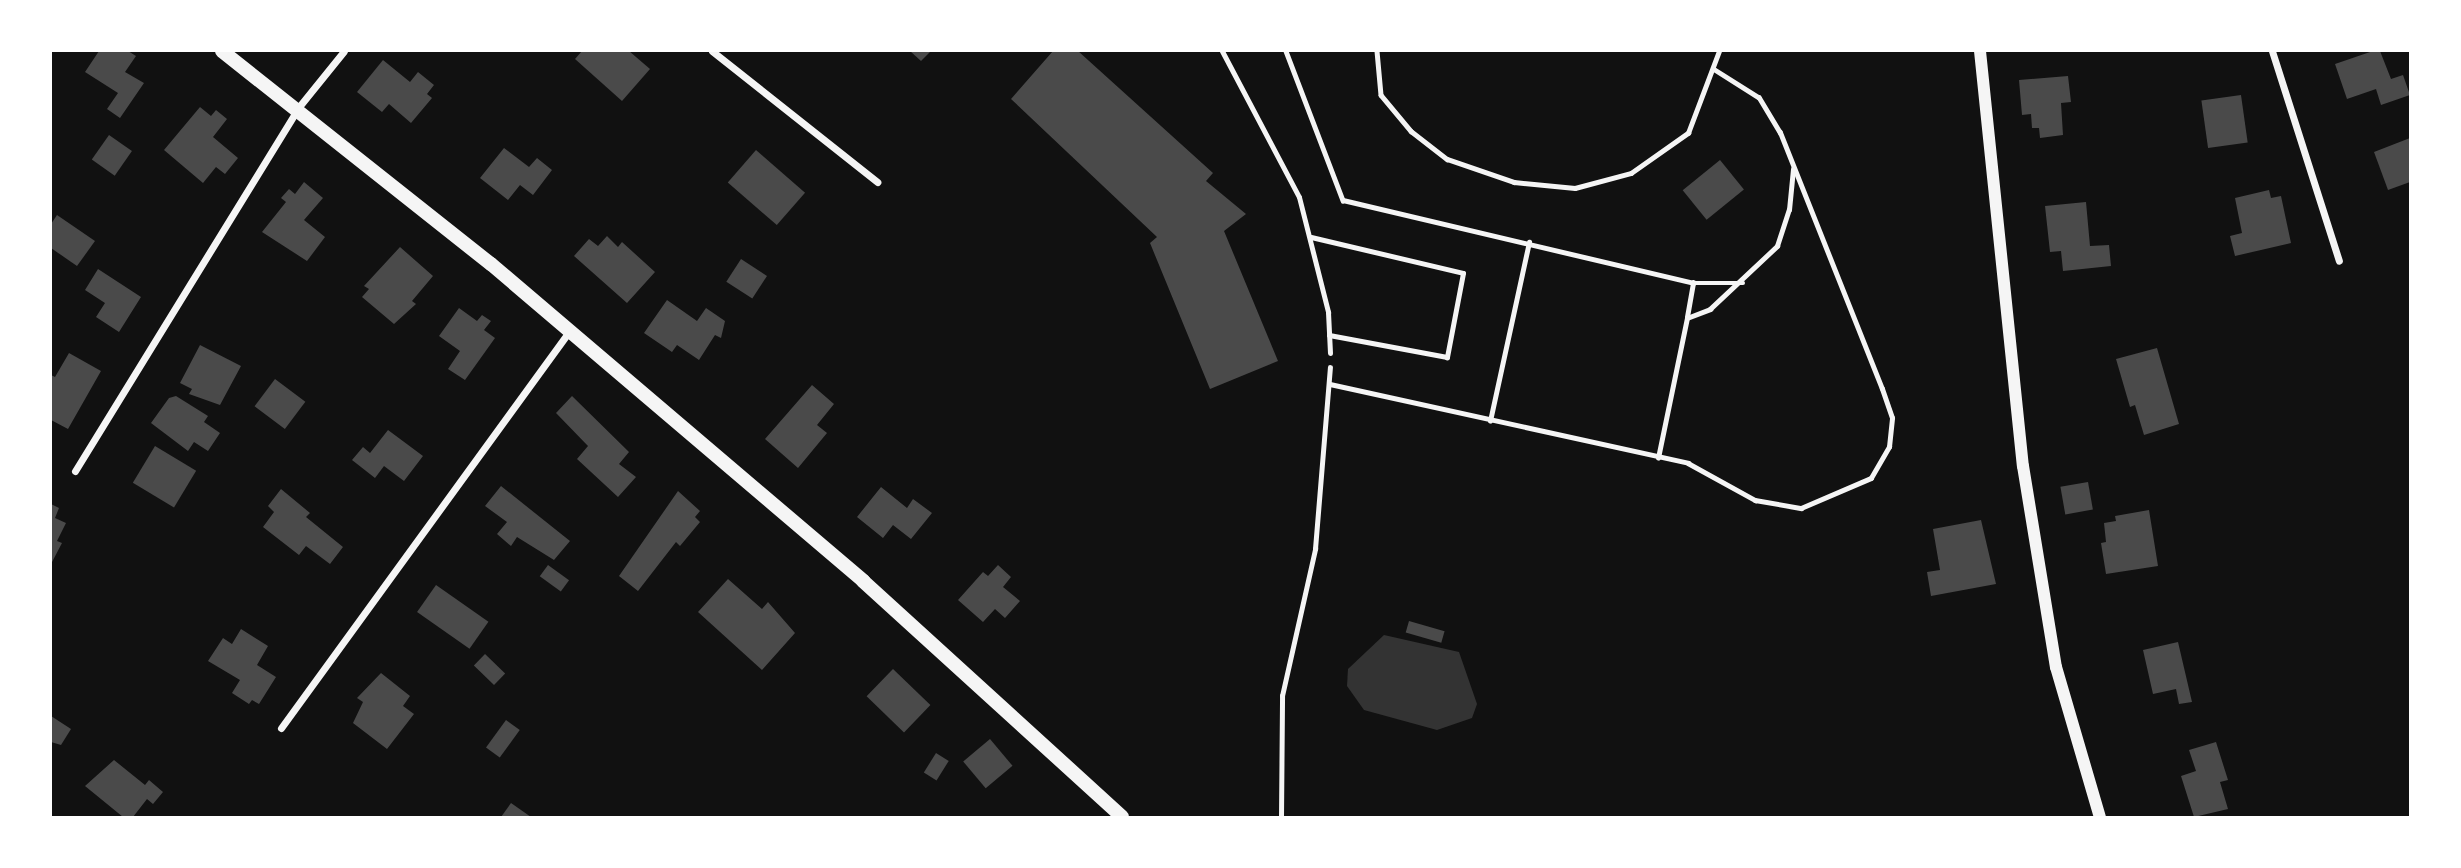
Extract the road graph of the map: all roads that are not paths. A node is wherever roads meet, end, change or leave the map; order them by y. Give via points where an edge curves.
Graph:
1 (222, 51) edge
2 (344, 51) edge
3 (712, 51) edge
4 (1222, 51) edge
5 (1980, 51) edge
6 (2272, 51) edge
7 (298, 108) junction
8 (877, 182) dead end
9 (1311, 237) junction
10 (2339, 261) dead end
11 (569, 331) junction
12 (1329, 335) junction
13 (1331, 354) road end
14 (75, 471) dead end
15 (281, 728) dead end
16 (1122, 817) edge
17 (2100, 817) edge

1 - 7 main road
2 - 7 street
3 - 8 street
4 - 9 lane via 1299,197
5 - 17 street via 2023,466 2056,667
6 - 10 street
7 - 11 main road
7 - 14 street
9 - 12 lane
9 - 12 lane via 1463,273 1447,357
11 - 15 street
11 - 16 main road via 863,581
12 - 13 lane

